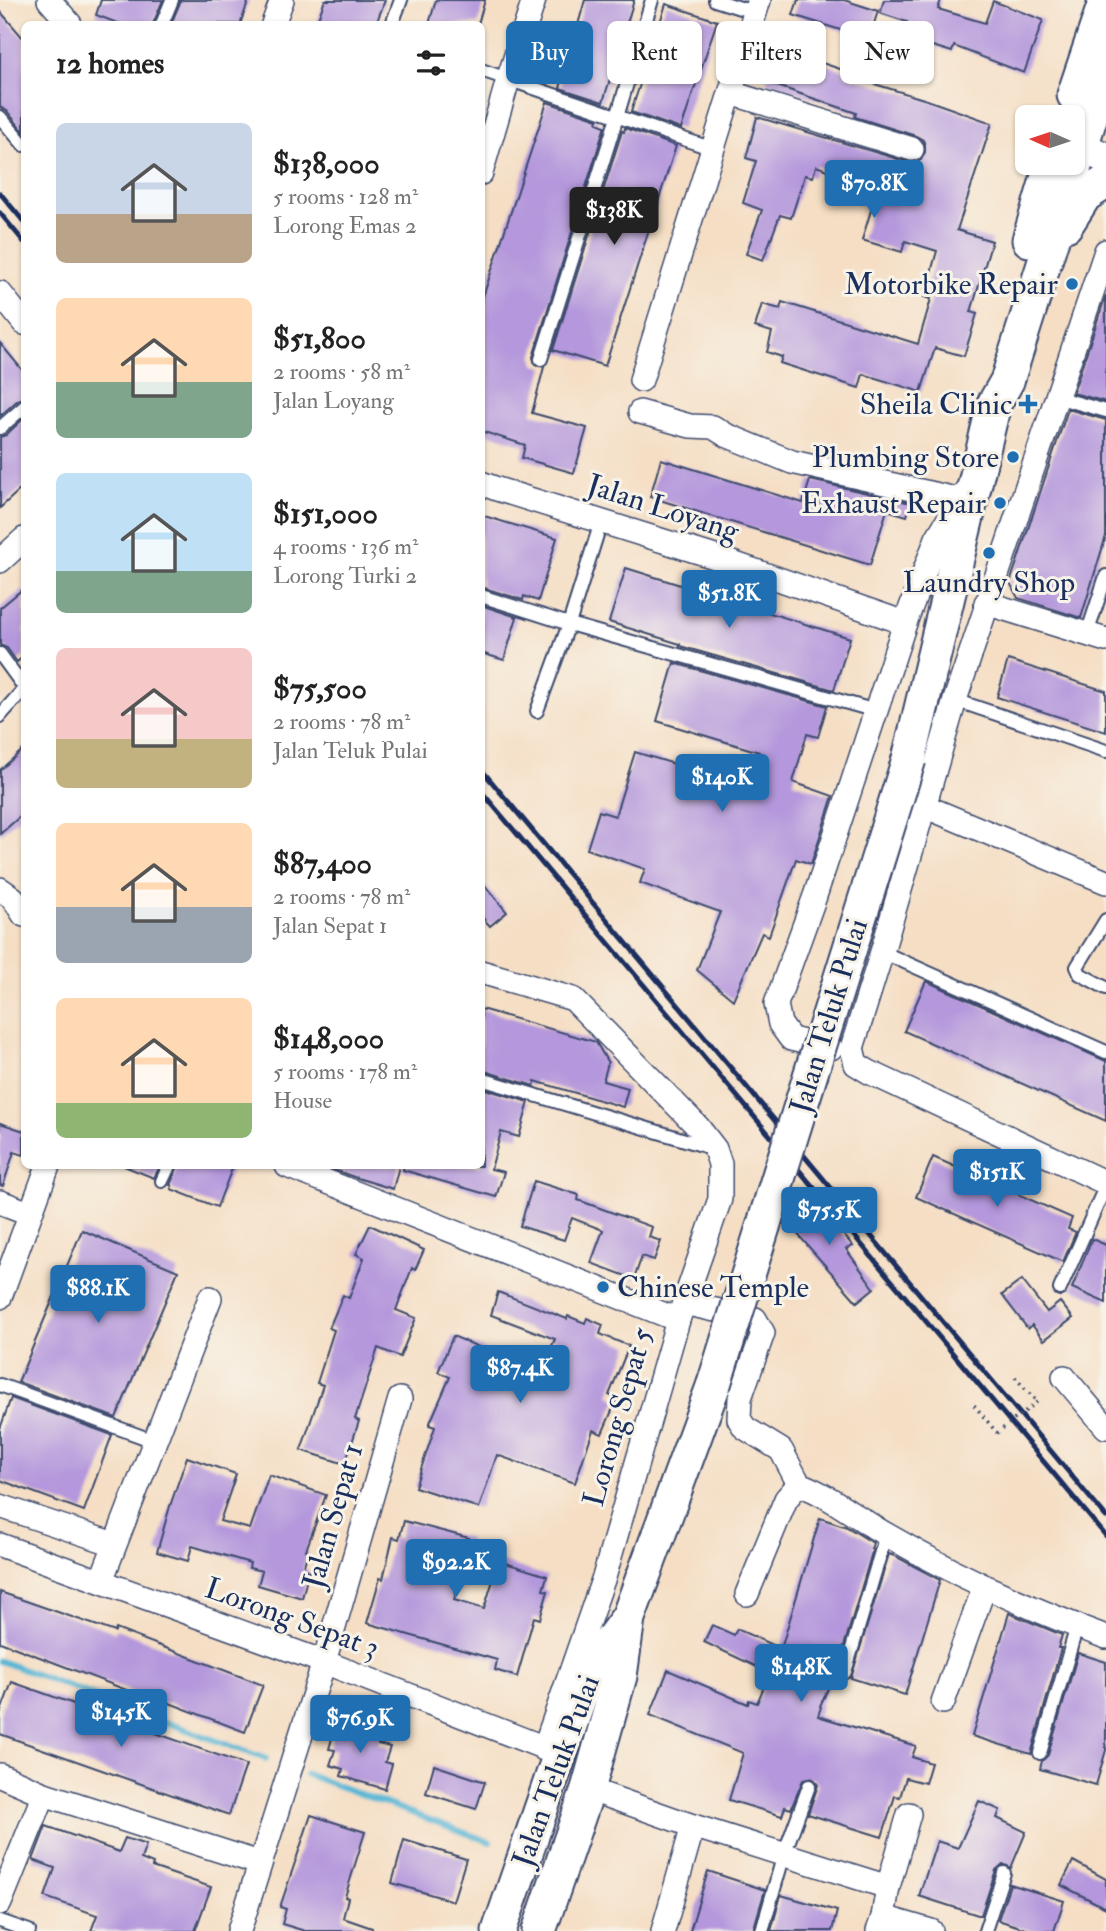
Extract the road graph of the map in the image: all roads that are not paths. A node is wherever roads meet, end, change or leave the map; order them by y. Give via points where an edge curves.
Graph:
1 (172, 0) edge
2 (282, 0) edge
3 (401, 0) edge
4 (534, 0) edge
5 (652, 0) edge
6 (715, 0) edge
7 (1106, 1) edge
8 (53, 2) edge
9 (757, 6) edge
10 (68, 21) edge
11 (163, 21) edge
12 (273, 21) edge
13 (393, 21) edge
14 (527, 21) edge
15 (1106, 68) edge
16 (485, 71) edge
17 (506, 79) edge
18 (507, 84) edge
19 (520, 84) edge
20 (730, 93) junction
21 (0, 117) edge
22 (617, 117) junction
23 (1085, 129) edge
24 (1085, 132) edge
25 (21, 142) edge
26 (713, 149) junction
27 (912, 149) dead end
28 (485, 159) edge
29 (1048, 175) edge
30 (1072, 175) edge
31 (1106, 182) edge
32 (1049, 251) junction
33 (1106, 251) edge
34 (0, 294) edge
35 (21, 319) edge
36 (541, 359) dead end
37 (641, 380) dead end
38 (1056, 397) junction
39 (994, 404) junction
40 (21, 410) edge
41 (1106, 411) edge
42 (640, 412) dead end
43 (0, 428) edge
44 (979, 469) junction
45 (485, 483) edge
46 (960, 500) junction
47 (601, 522) junction
48 (21, 543) edge
49 (0, 561) edge
50 (1106, 576) edge
51 (485, 597) edge
52 (986, 603) junction
53 (905, 623) junction
54 (569, 624) junction
55 (1096, 637) edge
56 (0, 654) edge
57 (21, 684) edge
58 (21, 692) edge
59 (955, 700) junction
60 (537, 711) dead end
61 (876, 711) junction
62 (0, 716) edge
63 (1106, 751) edge
64 (924, 806) junction
65 (1106, 882) edge
66 (1106, 920) edge
67 (882, 952) junction
68 (485, 973) edge
69 (1106, 988) edge
70 (852, 1048) junction
71 (1106, 1052) edge
72 (485, 1080) edge
73 (715, 1149) junction
74 (47, 1169) edge
75 (168, 1169) edge
76 (295, 1169) edge
77 (162, 1181) dead end
78 (1106, 1184) edge
79 (0, 1202) edge
80 (29, 1213) junction
81 (1060, 1289) dead end
82 (0, 1297) edge
83 (210, 1298) dead end
84 (681, 1311) junction
85 (1064, 1377) dead end
86 (0, 1385) edge
87 (400, 1399) dead end
88 (1106, 1427) edge
89 (154, 1441) junction
90 (799, 1484) junction
91 (0, 1506) edge
92 (886, 1535) junction
93 (114, 1544) junction
94 (0, 1545) edge
95 (101, 1581) junction
96 (984, 1588) junction
97 (747, 1594) dead end
98 (628, 1618) junction
99 (1077, 1626) junction
100 (1106, 1637) edge
101 (324, 1662) junction
102 (845, 1672) dead end
103 (943, 1702) dead end
104 (552, 1752) junction
105 (1041, 1753) dead end
106 (0, 1775) edge
107 (809, 1786) dead end
108 (588, 1789) junction
109 (44, 1794) junction
110 (909, 1814) dead end
111 (693, 1826) junction
112 (784, 1854) junction
113 (563, 1861) junction
114 (259, 1863) junction
115 (1004, 1873) dead end
116 (888, 1887) junction
117 (0, 1903) edge
118 (0, 1921) edge
119 (880, 1924) edge
120 (29, 1931) edge
121 (239, 1931) edge
122 (499, 1931) edge
123 (531, 1931) edge
124 (540, 1931) edge
125 (663, 1931) edge
126 (762, 1931) edge
127 (931, 1931) edge
128 (985, 1931) edge

1 - 11 lane
2 - 12 street
3 - 13 lane
4 - 14 street
5 - 22 lane
6 - 9 lane
7 - 23 main road, Jalan Teluk Pulai
8 - 10 street
9 - 20 street
15 - 24 main road, Jalan Teluk Pulai
16 - 17 lane
18 - 28 street
19 - 22 lane
20 - 26 street
20 - 27 street
21 - 25 lane
22 - 26 lane
22 - 36 lane
26 - 37 street
29 - 39 main road, Jalan Teluk Pulai via 988,375
30 - 32 main road, Jalan Teluk Pulai
31 - 32 main road via 1085,195
32 - 39 main road, Jalan Teluk Pulai via 1007,381
33 - 38 street
34 - 35 street
38 - 41 lane
38 - 52 street
39 - 44 main road, Jalan Teluk Pulai
40 - 43 lane
42 - 46 street via 690,426 713,427 792,462
44 - 46 street
44 - 98 main road, Jalan Teluk Pulai, bridge via 909,759 714,1384
45 - 47 street, Jalan Loyang
46 - 53 street via 937,538
47 - 53 street, Jalan Loyang
47 - 54 lane
48 - 49 street
50 - 55 lane
51 - 54 lane
52 - 55 street
52 - 59 street
53 - 61 street
54 - 60 lane
54 - 61 lane
56 - 57 lane
58 - 62 lane
59 - 63 lane
59 - 64 street
61 - 70 street via 776,1004 780,1024 792,1038
64 - 65 street
64 - 67 street
66 - 69 lane via 1077,968
67 - 70 street
67 - 71 lane
68 - 73 street via 573,999
70 - 78 street via 856,1064 869,1072
72 - 73 lane
73 - 84 street, Lorong Sepat 5 via 720,1199
74 - 80 street
75 - 77 lane
76 - 84 street
78 - 81 lane
79 - 80 street
80 - 82 street
83 - 89 street
84 - 90 street via 755,1319 763,1333 740,1398 739,1419 781,1450
84 - 104 street, Lorong Sepat 5
85 - 88 street
86 - 89 lane
87 - 101 street, Jalan Sepat 1
89 - 93 street
90 - 92 street
90 - 97 street via 786,1499
91 - 93 street
92 - 96 street
92 - 102 lane
93 - 95 street
94 - 95 street, Lorong Sepat 3
95 - 101 street, Lorong Sepat 3
96 - 99 street
96 - 103 street
98 - 104 main road, Jalan Teluk Pulai via 589,1670
98 - 108 main road, Jalan Teluk Pulai via 620,1676
99 - 100 street
99 - 105 lane
101 - 104 street, Lorong Sepat 3
101 - 114 street, Jalan Sepat 1
104 - 122 main road, Jalan Teluk Pulai
106 - 109 street
107 - 112 lane
108 - 111 street
108 - 113 main road, Jalan Teluk Pulai
109 - 114 street
109 - 117 street
110 - 116 street
111 - 112 street
111 - 125 street
112 - 116 street
112 - 126 lane
113 - 123 main road
113 - 124 main road, Jalan Teluk Pulai
114 - 121 street, Jalan Sepat 1
115 - 128 lane
116 - 119 street
118 - 120 lane
119 - 127 street

